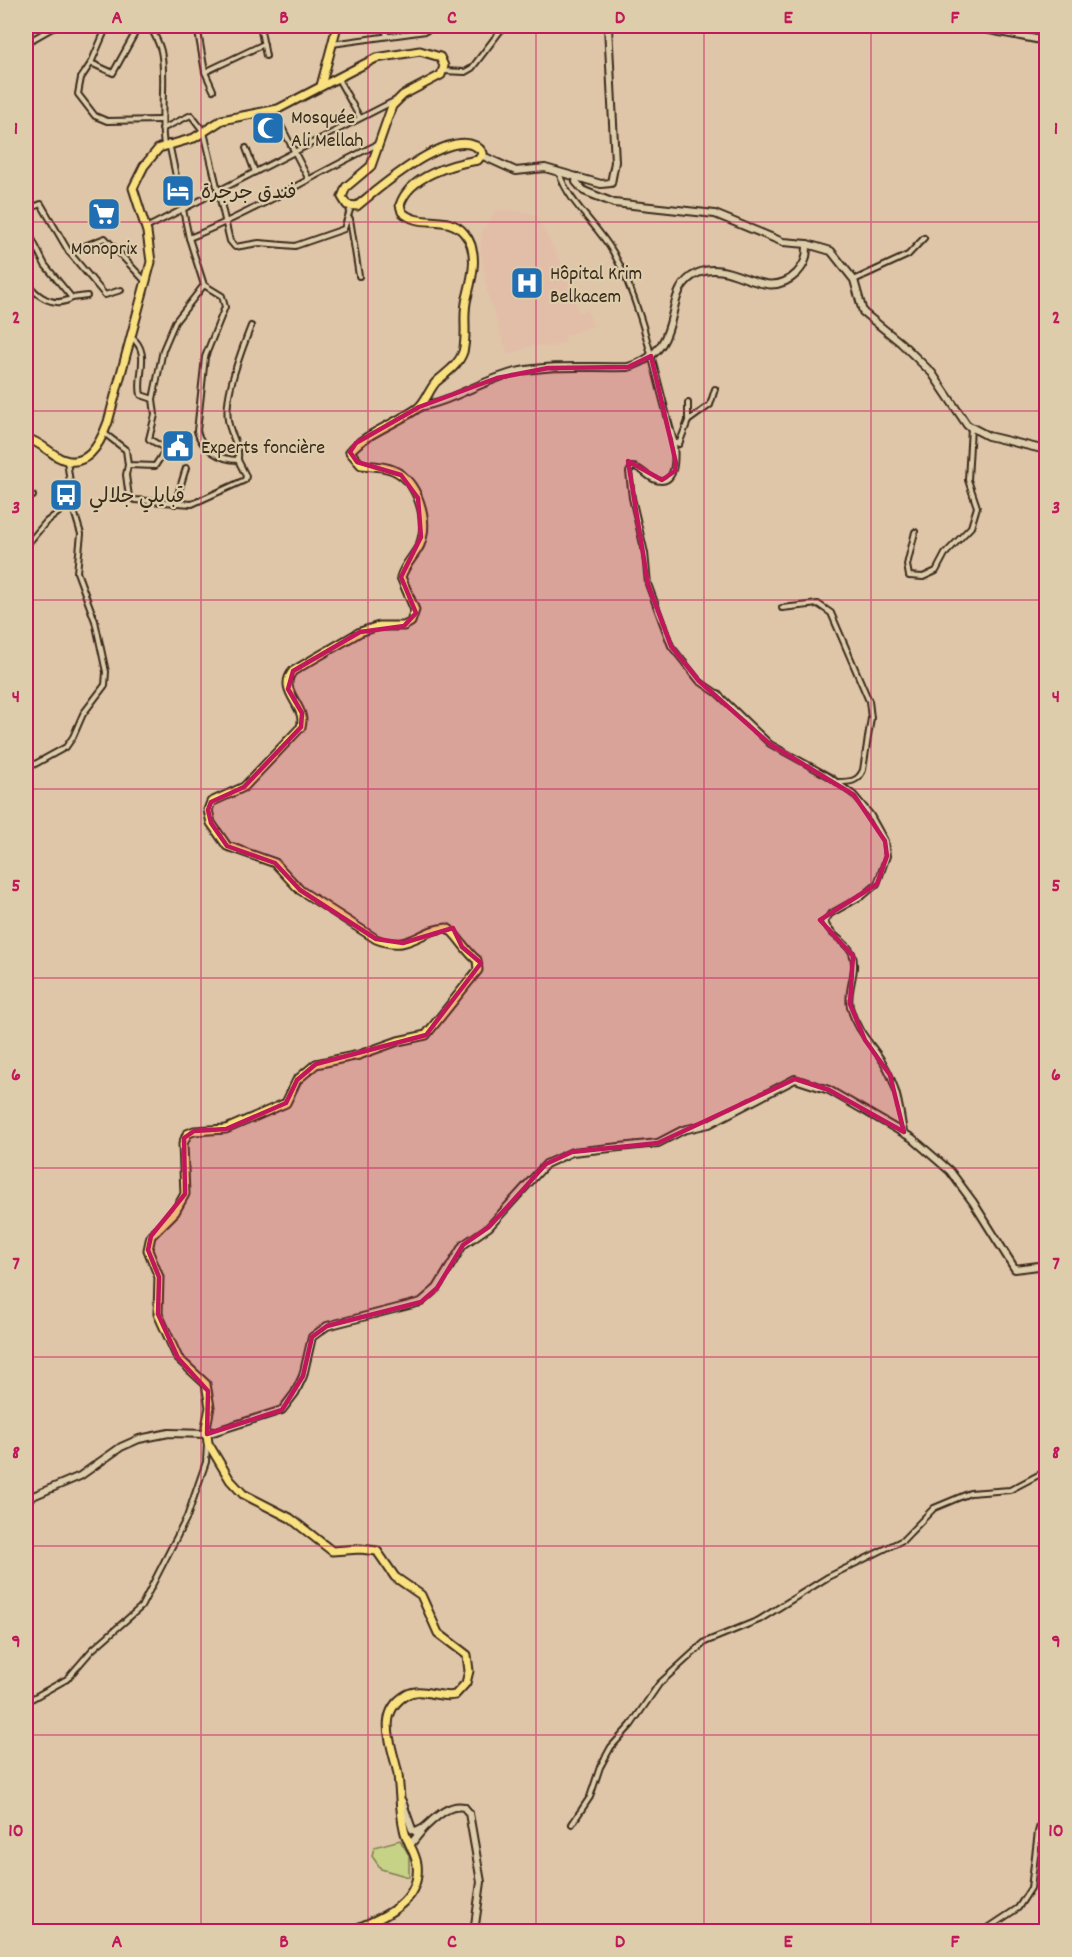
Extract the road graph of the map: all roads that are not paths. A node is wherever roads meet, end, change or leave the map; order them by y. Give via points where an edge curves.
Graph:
1 (56, 26) edge
2 (107, 26) edge
3 (139, 26) edge
4 (150, 26) edge
5 (197, 26) edge
6 (260, 26) edge
7 (337, 26) edge
8 (384, 26) edge
9 (433, 26) edge
10 (504, 26) edge
11 (608, 26) edge
12 (969, 26) edge
13 (387, 36) junction
14 (1047, 41) edge
15 (26, 43) edge
16 (264, 44) junction
17 (332, 44) junction
18 (266, 56) dead end
19 (91, 63) junction
20 (443, 71) junction
21 (205, 72) junction
22 (337, 77) junction
23 (321, 86) junction
24 (213, 90) dead end
25 (397, 99) junction
26 (273, 110) junction
27 (360, 118) junction
28 (160, 120) junction
29 (162, 129) junction
30 (204, 132) junction
31 (378, 143) junction
32 (167, 144) junction
33 (246, 148) dead end
34 (295, 152) junction
35 (483, 156) junction
36 (255, 172) junction
37 (559, 172) junction
38 (576, 177) junction
39 (308, 178) junction
40 (219, 192) junction
41 (351, 207) junction
42 (26, 208) edge
43 (182, 211) junction
44 (350, 219) junction
45 (227, 223) junction
46 (26, 226) edge
47 (146, 228) junction
48 (189, 238) junction
49 (924, 238) dead end
50 (807, 244) junction
51 (69, 252) junction
52 (359, 276) dead end
53 (854, 280) junction
54 (26, 281) edge
55 (146, 282) junction
56 (204, 285) junction
57 (121, 290) dead end
58 (87, 296) dead end
59 (72, 298) junction
60 (251, 326) dead end
61 (131, 337) junction
62 (651, 356) junction
63 (715, 389) dead end
64 (153, 399) junction
65 (688, 403) dead end
66 (419, 407) junction
67 (688, 421) junction
68 (971, 427) junction
69 (104, 433) junction
70 (26, 438) edge
71 (674, 441) junction
72 (1047, 450) edge
73 (67, 460) junction
74 (238, 460) junction
75 (128, 465) junction
76 (186, 468) dead end
77 (26, 495) edge
78 (33, 496) dead end
79 (72, 501) junction
80 (175, 504) junction
81 (915, 532) dead end
82 (26, 546) edge
83 (782, 608) dead end
84 (26, 769) edge
85 (837, 782) junction
86 (904, 1132) junction
87 (1047, 1265) edge
88 (207, 1436) junction
89 (1047, 1471) edge
90 (26, 1498) edge
91 (26, 1702) edge
92 (401, 1796) junction
93 (1047, 1803) edge
94 (572, 1824) dead end
95 (424, 1828) junction
96 (410, 1845) junction
97 (348, 1932) edge
98 (474, 1932) edge
99 (982, 1932) edge

1 - 15 street
2 - 19 street
3 - 19 street via 113,73
4 - 28 street via 161,49
5 - 21 street
6 - 16 street
7 - 17 main road
8 - 13 street
9 - 13 street via 426,31
10 - 20 street via 472,68 465,72
11 - 38 street via 614,176 606,184
12 - 14 street
13 - 17 street
16 - 18 street
16 - 21 street
17 - 23 main road
19 - 28 street via 81,78 78,94 95,116 107,121
20 - 22 main road via 440,57 420,51 376,58
20 - 25 main road via 435,80
21 - 24 street
22 - 23 main road
22 - 27 street
23 - 26 main road
25 - 27 street
25 - 31 main road
26 - 30 main road via 226,118
26 - 34 street
27 - 34 street
28 - 29 street
29 - 30 street via 191,115
29 - 32 street
30 - 32 main road via 187,141
30 - 40 street
31 - 39 street
31 - 41 main road via 371,166 343,192 344,202
32 - 43 street
32 - 47 main road via 153,152 133,188
33 - 36 street
34 - 36 street
34 - 39 street
35 - 37 street via 516,171 545,168
35 - 41 main road via 472,144 448,144 390,178
35 - 66 main road via 449,165 425,179 406,193 400,205 402,212 416,221 455,225 468,238 472,253 474,275 465,309 467,332 462,352 458,363 434,384
36 - 40 street
37 - 38 street
37 - 62 street via 566,191 614,253
38 - 50 street via 584,191 614,203 715,214 773,239
39 - 45 street
40 - 43 street
40 - 45 street
41 - 44 street
42 - 51 street via 41,204
43 - 47 street
43 - 48 street
44 - 45 street via 344,229 289,247 259,243 235,247 230,243
44 - 52 street
45 - 48 street
46 - 59 street via 45,265
47 - 55 main road via 151,255
48 - 56 street
49 - 53 street via 908,255
50 - 53 street via 831,251
50 - 62 street via 807,259 801,269 780,284 768,286 713,270 689,278 677,297 666,340
51 - 55 street via 105,238
51 - 57 street via 105,295
53 - 68 street via 863,312 932,373
54 - 59 street via 38,296 60,302
55 - 61 main road
56 - 64 street via 175,322 163,350
56 - 74 street via 222,296 225,308 205,357 197,431 199,440 209,450
58 - 59 street
60 - 74 street via 235,370 228,413
61 - 64 street via 142,353 141,395
61 - 69 main road
62 - 66 street via 628,367 517,372
62 - 71 street
63 - 67 street via 710,405
64 - 75 street via 155,415 149,439 166,449 155,466
65 - 67 street
66 - 88 main road via 362,440 350,452 361,465 382,467 401,475 418,498 422,537 401,577 414,616 404,626 379,626 360,632 293,671 288,689 302,713 302,727 244,787 212,802 208,810 211,824 227,846 275,863 300,890 376,939 403,943 447,928 477,960 478,970 426,1035 316,1064 297,1080 286,1103 226,1129 194,1131 184,1138 185,1194 175,1212 151,1236 148,1250 159,1277 158,1314 178,1358 208,1391
67 - 71 street via 679,444
68 - 72 street via 988,436
68 - 81 street via 968,480 977,507 971,527 945,554 936,571 923,577 909,576
69 - 73 main road via 89,456
69 - 75 street via 126,450
70 - 73 main road
71 - 85 street via 676,463 670,476 654,479 637,467 629,472 648,584 671,646 699,681 770,744
73 - 79 street
74 - 80 street via 246,476 240,484 192,504
75 - 80 street via 129,497
76 - 80 street
77 - 78 street
79 - 82 street via 46,522
79 - 84 street via 81,534 77,572 95,621 105,685 83,714 66,747
83 - 85 street via 818,604 831,613 869,701 871,718 860,778
85 - 86 street via 870,814 885,842 887,856 877,884 830,914 825,922 833,935 850,948 855,966 850,1004 865,1040 890,1075 899,1098
86 - 87 street via 950,1171 1015,1269
86 - 88 street via 829,1090 795,1079 709,1124 683,1130 658,1143 572,1152 546,1164 489,1227 463,1245 437,1288 421,1302 327,1326 312,1337 303,1376 282,1410
88 - 90 street via 169,1433 139,1439 80,1476
88 - 91 street via 201,1481 141,1607 67,1679
88 - 92 main road via 230,1480 243,1494 290,1518 332,1551 377,1551 395,1577 421,1595 438,1633 467,1655 466,1683 455,1695 414,1692 395,1706 387,1737
89 - 94 street via 1010,1490 970,1493 934,1508 903,1540 828,1577 759,1620 705,1641 659,1684 611,1748 590,1797
92 - 95 street via 412,1829 416,1832
92 - 96 main road via 404,1829
93 - 99 street via 1038,1832 1030,1888 1018,1908
95 - 96 street
95 - 98 street via 454,1808 464,1808 469,1813 480,1873
96 - 97 main road via 417,1872 402,1904 385,1917

